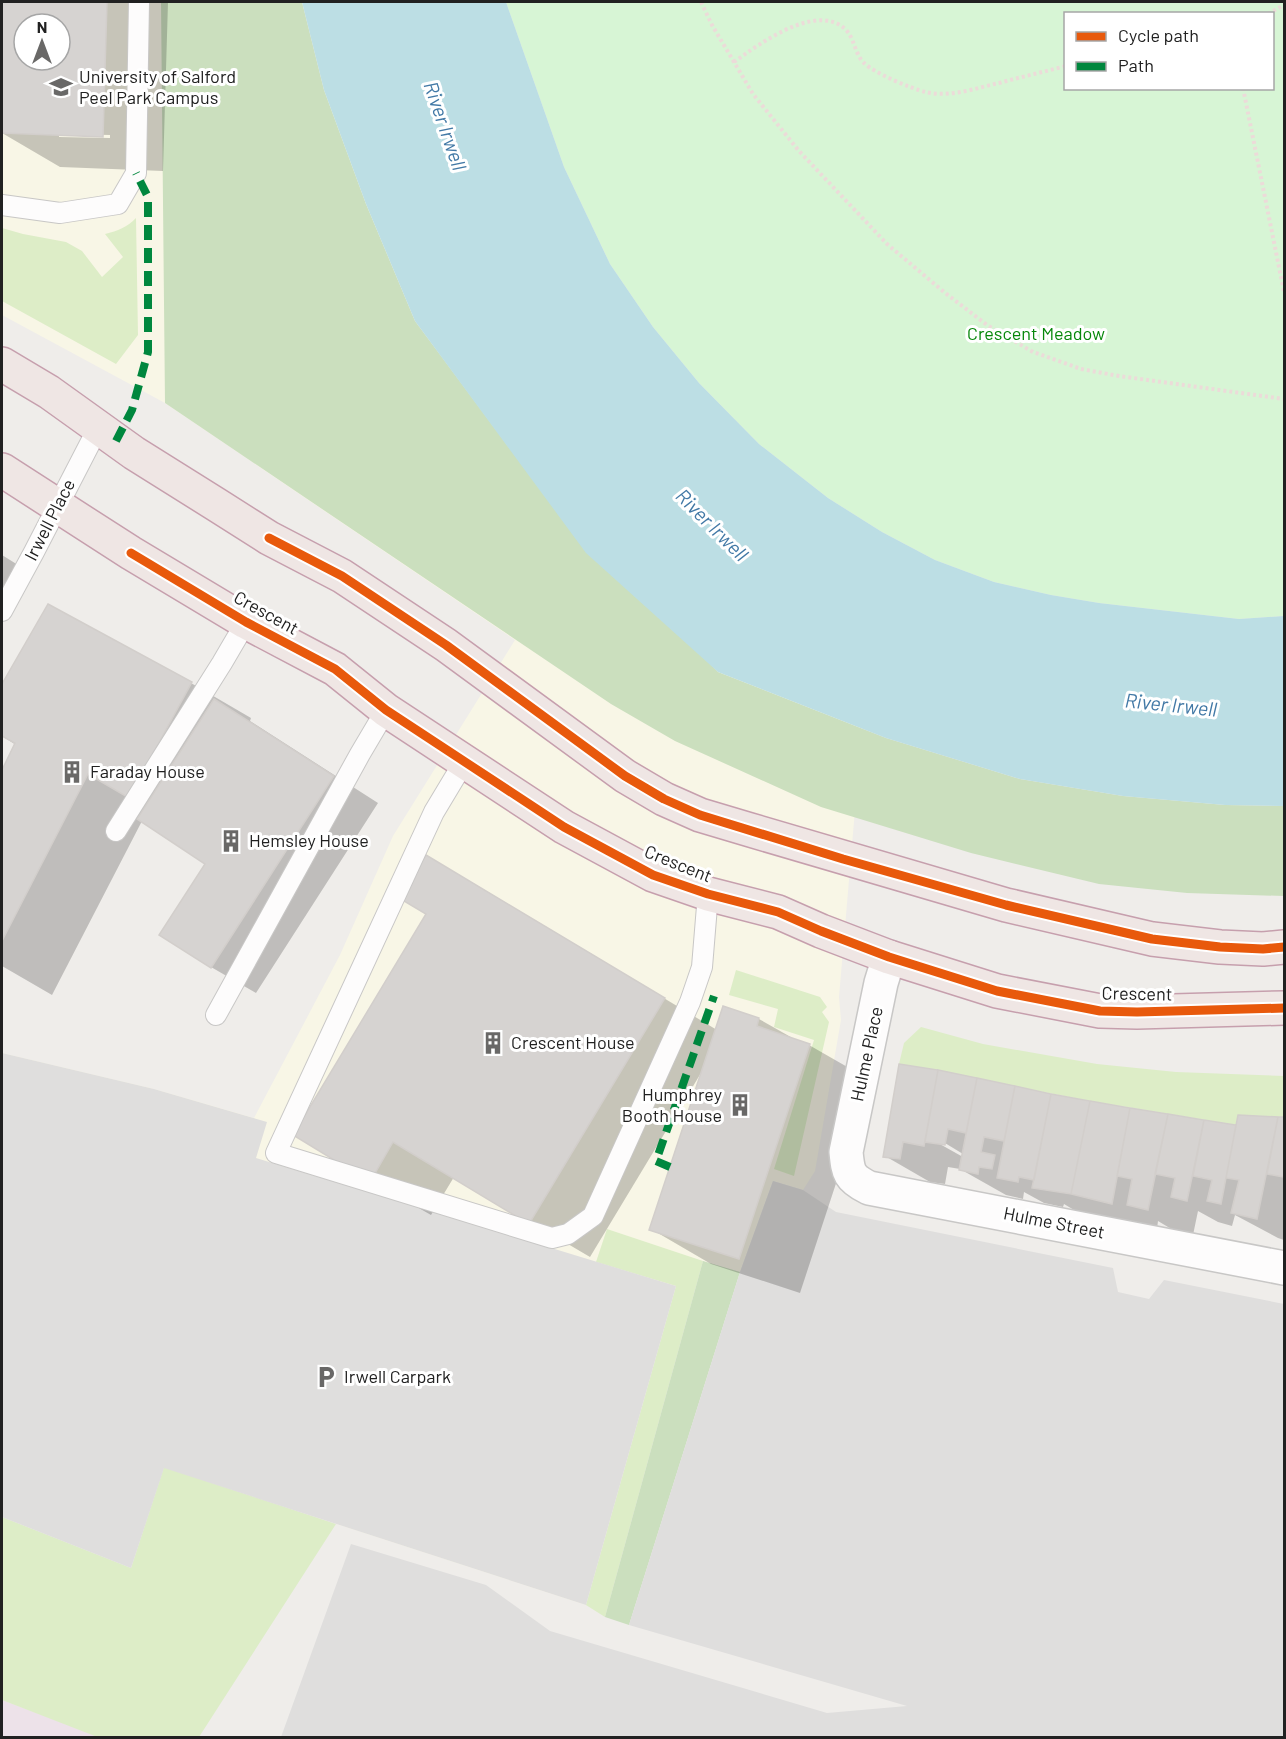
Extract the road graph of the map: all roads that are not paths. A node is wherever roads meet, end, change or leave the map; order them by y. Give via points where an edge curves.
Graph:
1 (139, 2) edge
2 (2, 205) edge
3 (2, 364) edge
4 (98, 428) junction
5 (2, 470) edge
6 (58, 505) junction
7 (2, 611) edge
8 (246, 622) junction
9 (386, 710) junction
10 (464, 762) junction
11 (116, 831) dead end
12 (708, 894) junction
13 (1284, 947) edge
14 (889, 957) junction
15 (1284, 1008) edge
16 (216, 1015) dead end
17 (846, 1152) joint
18 (1284, 1268) edge

1 - 2 lane via 136,173 118,204 60,213
3 - 4 highway
4 - 6 lane, Irwell Place
4 - 13 highway via 269,538 342,576 446,645 625,776 700,815 1006,905 1152,939 1220,947
5 - 6 highway, Crescent
6 - 7 lane, Irwell Place
6 - 8 highway, Crescent
8 - 9 highway, Crescent via 335,669
8 - 11 lane
9 - 10 highway, Crescent
9 - 16 lane
10 - 12 highway, Crescent via 564,827 653,875
10 - 12 lane via 434,812 276,1153 552,1238 568,1234 593,1216 690,1002 702,967
12 - 14 highway, Crescent via 778,912
14 - 15 highway, Crescent via 997,991 1100,1011
14 - 17 street, Hulme Place
17 - 18 street, Hulme Street via 848,1172 869,1188

